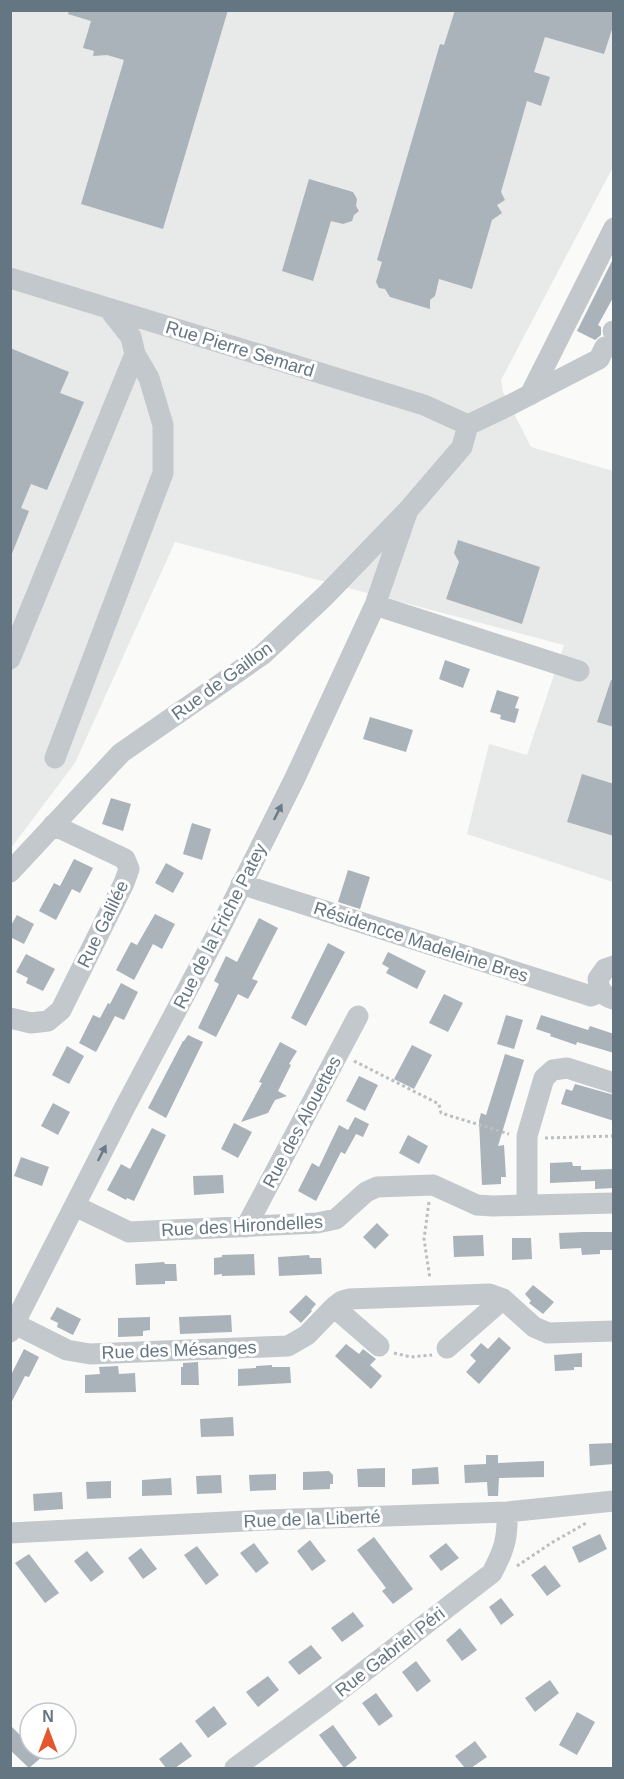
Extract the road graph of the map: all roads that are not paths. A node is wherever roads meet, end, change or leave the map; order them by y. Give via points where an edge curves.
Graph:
1 (614, 228) edge
2 (10, 278) edge
3 (108, 308) junction
4 (609, 347) edge
5 (135, 354) junction
6 (530, 395) junction
7 (468, 424) junction
8 (408, 510) junction
9 (375, 605) junction
10 (10, 659) edge
11 (579, 671) dead end
12 (56, 758) dead end
13 (53, 825) junction
14 (10, 872) edge
15 (241, 884) junction
16 (614, 966) edge
17 (608, 996) edge
18 (358, 1016) dead end
19 (10, 1018) edge
20 (614, 1083) edge
21 (614, 1203) edge
22 (527, 1205) junction
23 (75, 1206) junction
24 (246, 1227) junction
25 (503, 1299) junction
26 (334, 1307) junction
27 (13, 1328) edge
28 (614, 1331) edge
29 (379, 1346) road end
30 (447, 1348) road end
31 (614, 1502) edge
32 (507, 1512) junction
33 (10, 1533) edge
34 (235, 1768) edge

1 - 6 street
2 - 3 street, Rue Pierre Semard
3 - 5 street via 131,337
3 - 7 street, Rue Pierre Semard via 424,405
4 - 6 street
5 - 10 street
5 - 12 street via 149,378 163,424 163,473
6 - 7 street
7 - 8 street, Rue de Gaillon via 462,447
8 - 9 street, Rue de la Friche Patey
8 - 13 street, Rue de Gaillon via 262,655 121,753
9 - 11 street
15 -> 9 street, Rue de la Friche Patey
13 - 14 street, Rue de Gaillon
13 - 19 street, Rue Galilée via 125,860 129,869 61,1010 48,1022
15 - 17 street, Résidencce Madeleine Bres via 591,996
23 -> 15 street, Rue de la Friche Patey
16 - 17 street, Résidencce Madeleine Bres via 601,974 599,986
18 - 24 street, Rue des Alouettes
20 - 22 street via 567,1068 553,1070 544,1077 527,1136
21 - 22 street, Rue des Hirondelles
22 - 24 street, Rue des Hirondelles via 477,1204 433,1185 377,1187 330,1221
23 - 24 street, Rue des Hirondelles via 129,1232
23 - 27 street, Rue de la Friche Patey
25 - 26 street, Rue des Mésanges via 489,1294 349,1299
25 - 28 street via 534,1327 548,1333
25 - 30 street
26 - 27 street, Rue des Mésanges via 307,1335 288,1346 90,1354 67,1350
26 - 29 street
31 - 32 street, Rue de la Liberté
32 - 33 street, Rue de la Liberté
32 - 34 street, Rue Gabriel Péri via 503,1553 492,1573

